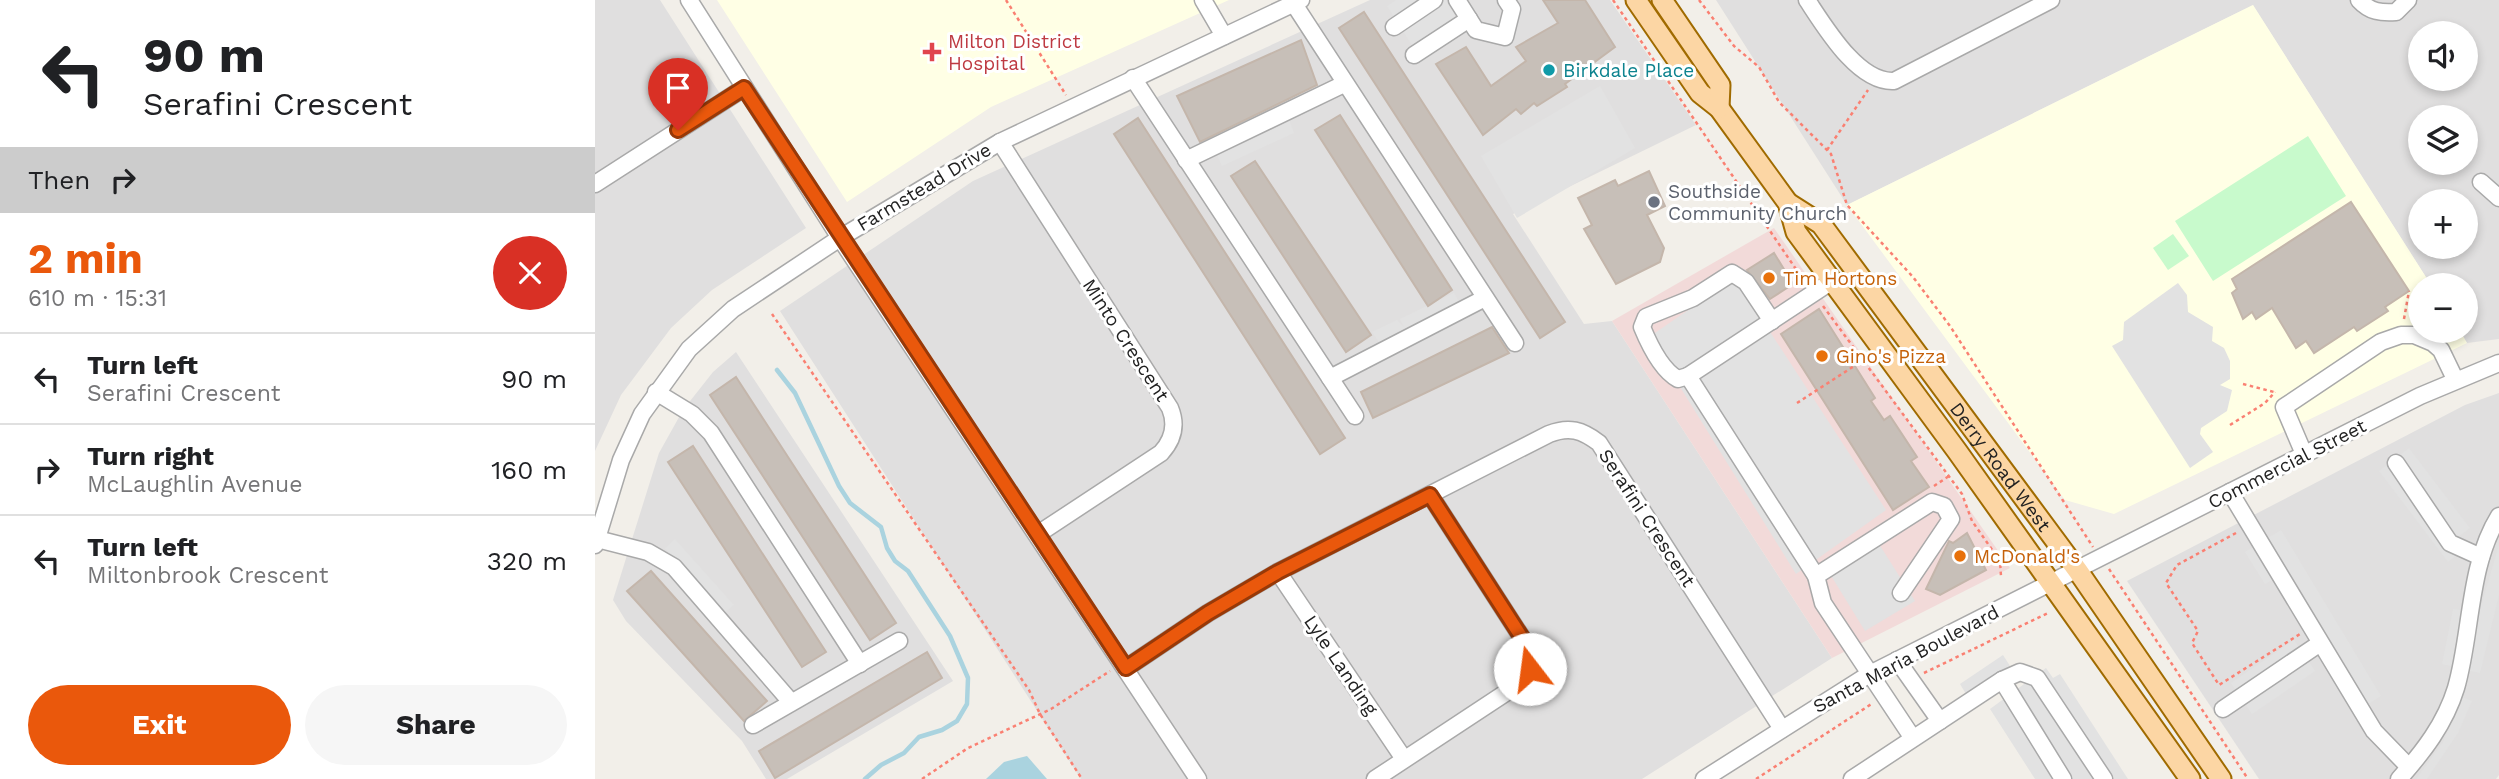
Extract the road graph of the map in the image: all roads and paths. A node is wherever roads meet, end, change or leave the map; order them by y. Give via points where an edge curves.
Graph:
1 (689, 0) edge
2 (1006, 0) edge
3 (1203, 0) edge
4 (1433, 0) edge
5 (1457, 0) edge
6 (1506, 0) edge
7 (1636, 0) edge
8 (1662, 0) edge
9 (1699, 0) edge
10 (1807, 0) edge
11 (2051, 0) edge
12 (2359, 0) edge
13 (2408, 0) edge
14 (1298, 2) edge
15 (1469, 19) junction
16 (1394, 27) dead end
17 (1224, 36) junction
18 (1414, 55) dead end
19 (1133, 78) junction
20 (1876, 79) junction
21 (1344, 84) junction
22 (744, 88) junction
23 (1073, 106) junction
24 (1719, 108) junction
25 (1000, 142) junction
26 (1827, 150) junction
27 (1186, 160) junction
28 (2481, 183) dead end
29 (595, 184) edge
30 (2499, 198) edge
31 (1788, 203) junction
32 (840, 238) junction
33 (1832, 281) junction
34 (2408, 296) edge
35 (1485, 298) junction
36 (772, 314) dead end
37 (1772, 321) junction
38 (2401, 335) junction
39 (1515, 342) dead end
40 (1865, 359) dead end
41 (2499, 363) edge
42 (1688, 376) junction
43 (1331, 377) junction
44 (2455, 379) junction
45 (2243, 384) dead end
46 (656, 392) junction
47 (2274, 392) junction
48 (2295, 398) junction
49 (1797, 403) dead end
50 (1355, 416) dead end
51 (2230, 425) dead end
52 (2304, 454) junction
53 (2396, 463) dead end
54 (2230, 492) junction
55 (1430, 495) junction
56 (2499, 516) edge
57 (2248, 527) junction
58 (1038, 534) junction
59 (596, 542) edge
60 (2481, 556) junction
61 (2102, 559) junction
62 (2078, 571) junction
63 (1278, 572) junction
64 (1816, 576) junction
65 (2050, 583) junction
66 (1901, 593) dead end
67 (2310, 627) junction
68 (899, 641) dead end
69 (2319, 644) junction
70 (1897, 660) junction
71 (860, 664) junction
72 (1124, 666) junction
73 (1868, 675) junction
74 (2002, 680) junction
75 (791, 702) junction
76 (2223, 709) dead end
77 (1039, 714) junction
78 (1940, 721) junction
79 (753, 725) dead end
80 (1782, 729) junction
81 (1912, 737) junction
82 (1404, 759) junction
83 (2404, 773) edge
84 (922, 779) edge
85 (1082, 779) edge
86 (1198, 779) edge
87 (1375, 779) edge
88 (1704, 779) edge
89 (1852, 779) edge
90 (2063, 779) edge
91 (2104, 779) edge
92 (2190, 779) edge
93 (2221, 779) edge
94 (2249, 779) edge

1 - 22 street
2 - 23 path
3 - 17 street
4 - 16 street
5 - 15 street
6 - 15 street via 1512,9 1505,37 1476,30
7 - 24 main road, Derry Road West via 1700,93
8 - 24 main road, Derry Road West via 1720,85
9 - 26 path via 1734,46 1759,67 1779,102
10 - 20 street via 1826,29 1865,73
11 - 20 street via 1894,80
12 - 13 street via 2386,13 2396,12
14 - 17 street, Farmstead Drive
14 - 21 street
15 - 18 street
17 - 19 street, Farmstead Drive
19 - 23 street, Farmstead Drive
19 - 27 street
20 - 26 path
21 - 27 street
21 - 35 street
22 - 29 street
22 - 32 street
23 - 25 street, Farmstead Drive
24 - 31 main road, Derry Road West
25 - 32 street, Farmstead Drive
25 - 58 street, Minto Crescent via 1170,408 1174,425 1161,453
26 - 61 path via 1847,205 1913,277 1950,326
27 - 43 street
28 - 30 street
31 - 33 main road, Derry Road West via 1796,232
31 - 62 main road, Derry Road West via 1821,223
32 - 46 street, Farmstead Drive via 715,324 689,348
32 - 58 street
33 - 37 street
33 - 65 main road, Derry Road West
34 - 38 path
35 - 39 street
35 - 43 street
36 - 77 path via 1029,691
37 - 42 street
37 - 42 street via 1739,275 1732,273 1693,298 1646,317 1642,327 1659,358 1673,376
38 - 44 street via 2433,342
38 - 48 street via 2381,342
40 - 49 path
41 - 44 street, Commercial Street
42 - 64 street
43 - 50 street
44 - 52 street, Commercial Street
45 - 47 path
46 - 59 street, Farmstead Drive via 621,460
46 - 71 street via 692,414 711,433
47 - 48 path
47 - 51 path
48 - 52 street via 2283,412
52 - 54 street, Commercial Street
53 - 60 street via 2450,543
54 - 57 street
54 - 61 street, Commercial Street
55 - 63 street, Serafini Crescent
55 - 80 street, Serafini Crescent via 1562,428 1587,434 1599,443
55 - 82 street via 1532,656 1530,669 1516,686
56 - 60 street
57 - 67 street
57 - 67 path via 2177,565 2166,583 2198,631 2192,643 2219,685
58 - 72 street
59 - 75 street via 648,552 674,567
60 - 83 street via 2455,690 2438,730
61 - 62 street, Commercial Street
61 - 94 path
62 - 65 street, Santa Maria Boulevard
62 - 93 main road, Derry Road West
63 - 72 street, Serafini Crescent
63 - 82 street, Lyle Landing
64 - 66 street via 1932,502 1944,506 1951,519
64 - 73 street via 1823,603
65 - 70 street, Santa Maria Boulevard
65 - 92 main road, Derry Road West
67 - 69 street
68 - 71 street
69 - 76 street
69 - 83 street
70 - 73 street, Santa Maria Boulevard
70 - 78 street
71 - 75 street
72 - 77 path
72 - 86 street
73 - 80 street, Santa Maria Boulevard
73 - 81 street
74 - 78 street
74 - 90 street
74 - 91 street via 2020,672 2037,678
75 - 79 street
77 - 84 path via 968,748
77 - 85 path
78 - 81 street
80 - 88 street, Santa Maria Boulevard
81 - 89 street
82 - 87 street

